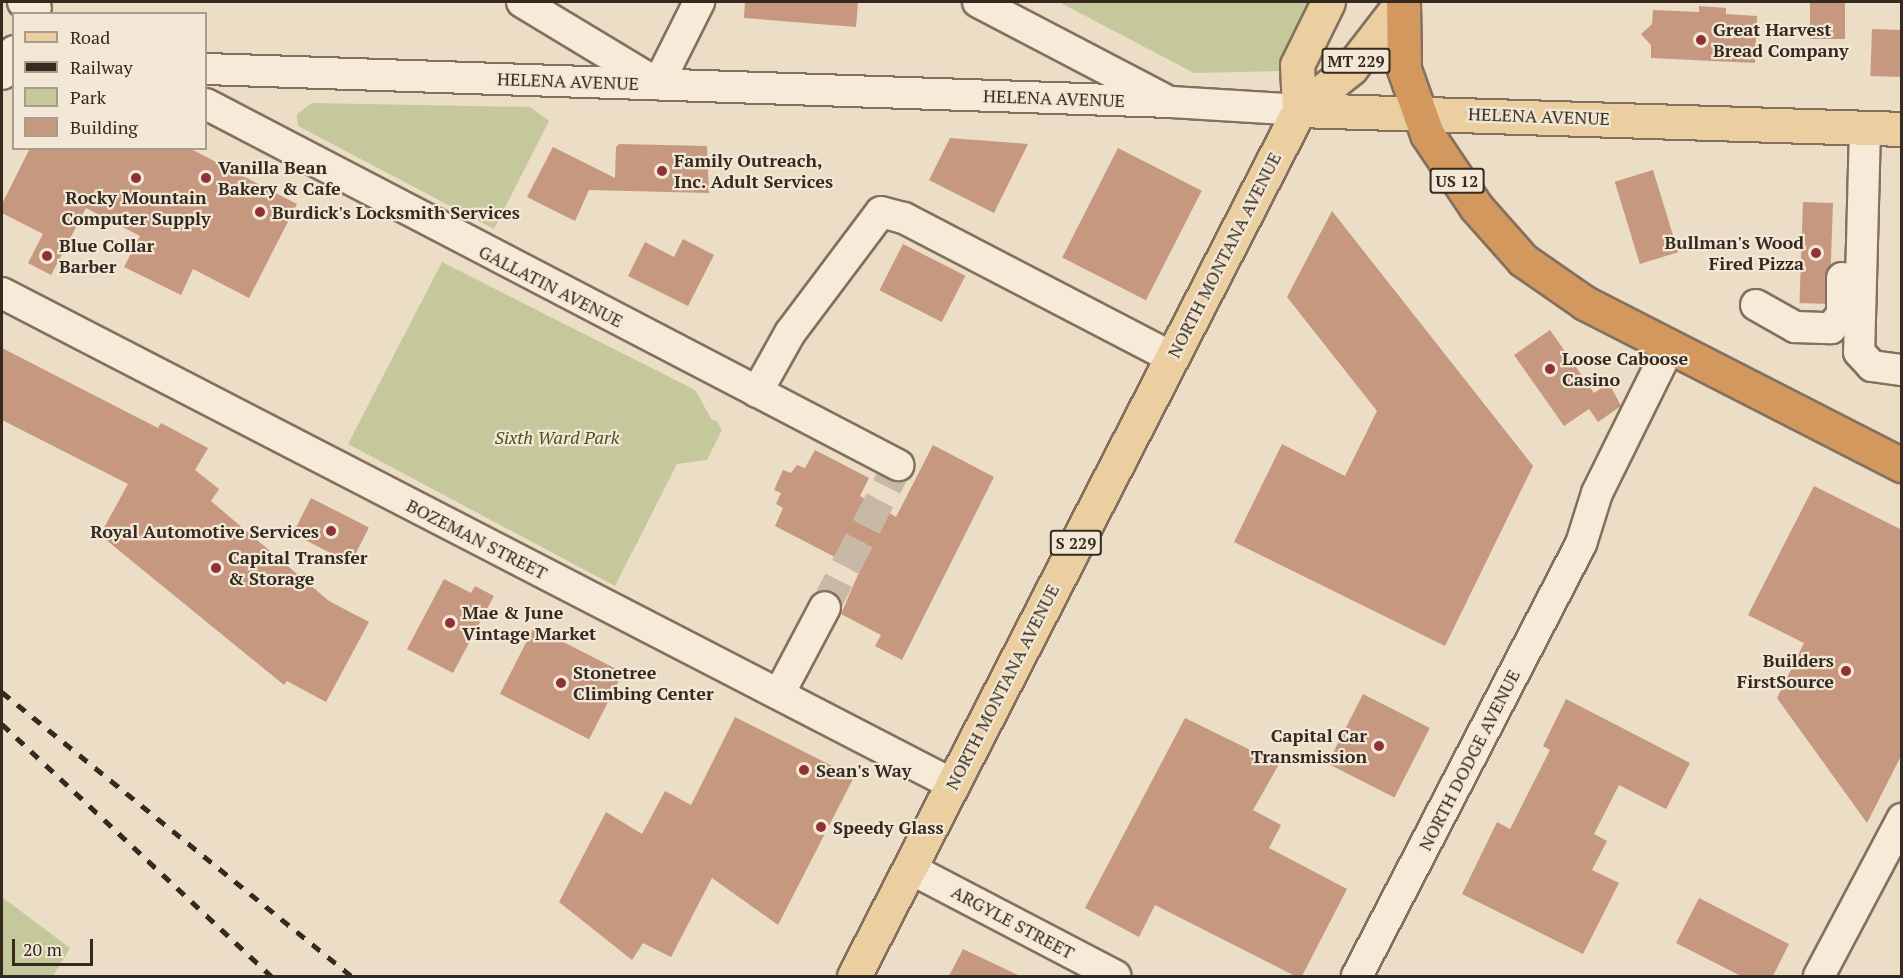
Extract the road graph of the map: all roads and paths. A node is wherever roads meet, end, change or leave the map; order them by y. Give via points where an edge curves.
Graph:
1 (522, 2) edge
2 (699, 2) edge
3 (978, 2) edge
4 (1328, 2) edge
5 (1402, 2) edge
6 (1019, 11) edge
7 (207, 69) edge
8 (658, 84) junction
9 (1170, 102) junction
10 (207, 105) edge
11 (1299, 110) junction
12 (1419, 111) junction
13 (1865, 128) junction
14 (1902, 129) edge
15 (1863, 189) junction
16 (2, 293) edge
17 (1756, 305) dead end
18 (1669, 347) junction
19 (1171, 357) junction
20 (1902, 370) edge
21 (757, 392) junction
22 (898, 465) dead end
23 (1902, 465) edge
24 (825, 607) tunnel mouth
25 (779, 694) junction
26 (952, 784) junction
27 (1902, 819) edge
28 (909, 868) junction
29 (854, 976) edge
30 (1116, 976) edge
31 (1357, 976) edge
32 (1820, 976) edge

1 - 8 street
2 - 8 street
3 - 6 street
4 - 11 main road, NORTH MONTANA AVENUE / S 229 via 1297,64
5 - 11 main road, NORTH MONTANA AVENUE / MT 229 via 1351,69
5 - 12 highway, NORTH MONTANA AVENUE / US 12 via 1404,69
6 - 9 street
7 - 8 street, HELENA AVENUE
8 - 9 street, HELENA AVENUE
9 - 11 street, HELENA AVENUE
10 - 21 street, GALLATIN AVENUE
11 - 12 main road, HELENA AVENUE
11 - 19 main road, NORTH MONTANA AVENUE / S 229
12 - 13 main road, HELENA AVENUE
12 - 18 highway, US 12 via 1427,134 1446,165 1476,207 1523,260 1557,287
13 - 14 main road, HELENA AVENUE
13 - 15 street
15 - 17 street via 1844,211 1842,315 1831,328 1796,327
15 - 20 street via 1859,352 1872,366
16 - 25 street, BOZEMAN STREET
18 - 23 highway, US 12
18 - 31 street, NORTH DODGE AVENUE via 1597,493 1581,544
19 - 21 street via 904,218 881,212 790,333
19 - 26 main road, NORTH MONTANA AVENUE / S 229
21 - 22 street, GALLATIN AVENUE
24 - 25 street
25 - 26 street, BOZEMAN STREET
26 - 28 main road, NORTH MONTANA AVENUE / S 229
27 - 32 street
28 - 29 main road, NORTH MONTANA AVENUE / S 229
28 - 30 street, ARGYLE STREET

